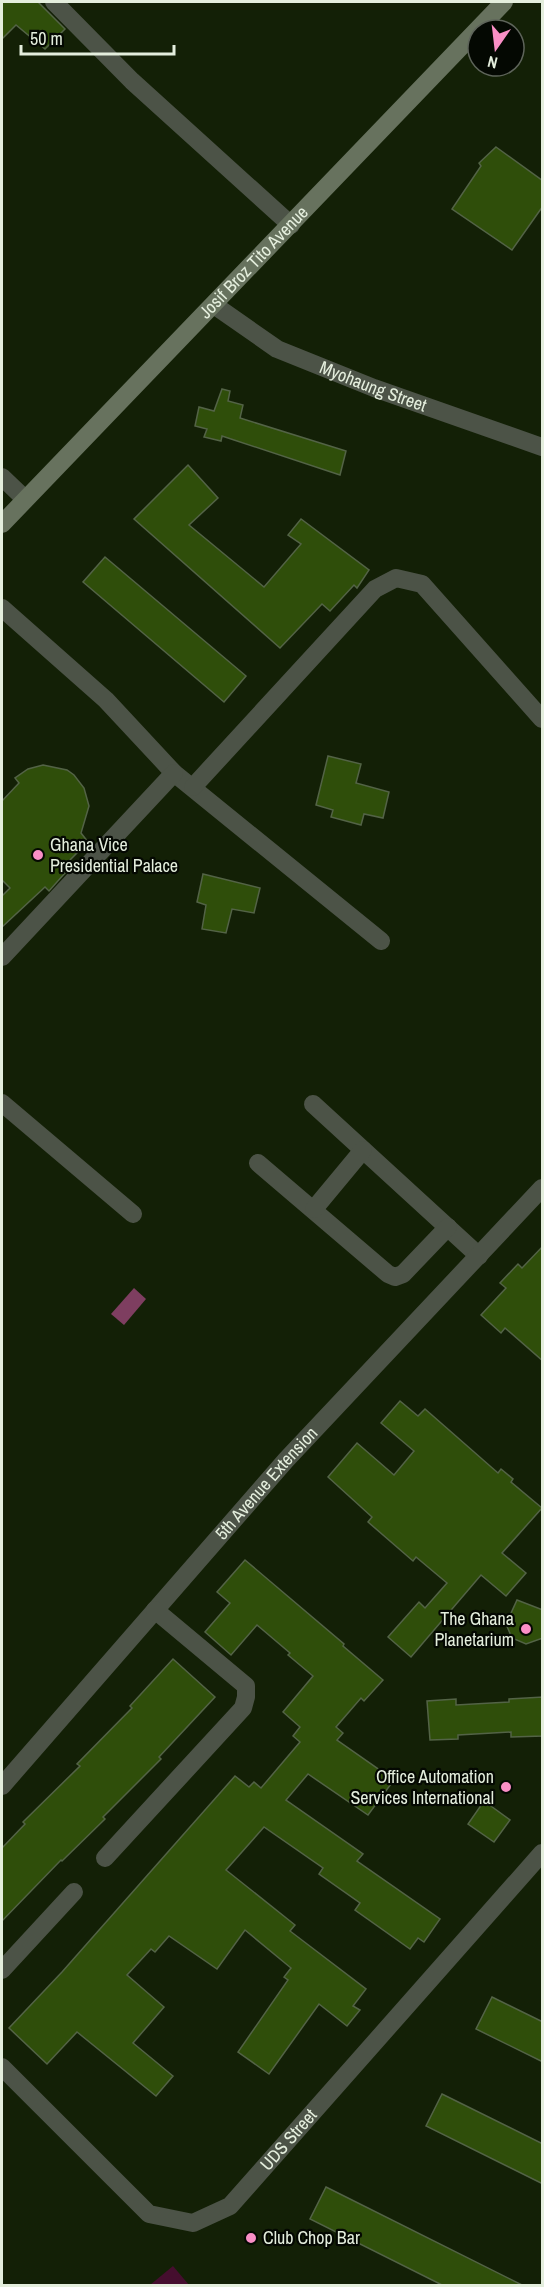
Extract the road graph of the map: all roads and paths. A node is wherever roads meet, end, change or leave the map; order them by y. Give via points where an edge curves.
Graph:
1 (54, 2) edge
2 (504, 2) edge
3 (291, 225) junction
4 (214, 305) junction
5 (543, 447) edge
6 (2, 477) edge
7 (25, 499) junction
8 (2, 524) edge
9 (2, 608) edge
10 (543, 719) edge
11 (174, 773) junction
12 (193, 787) junction
13 (381, 941) dead end
14 (2, 957) edge
15 (2, 1102) edge
16 (313, 1104) dead end
17 (363, 1150) junction
18 (258, 1163) dead end
19 (543, 1188) edge
20 (314, 1209) junction
21 (133, 1214) dead end
22 (448, 1227) junction
23 (479, 1256) junction
24 (155, 1610) junction
25 (2, 1786) edge
26 (543, 1852) edge
27 (105, 1858) dead end
28 (74, 1892) dead end
29 (2, 1970) edge
30 (2, 2067) edge

1 - 3 street via 132,81
2 - 3 street, Josif Broz Tito Avenue
3 - 4 street, Josif Broz Tito Avenue
4 - 5 street, Myohaung Street via 277,349 374,388
4 - 7 street, Josif Broz Tito Avenue
6 - 7 street
7 - 8 street, Josif Broz Tito Avenue
9 - 11 street via 106,700
10 - 12 street via 422,584 396,578 375,589
11 - 12 street
11 - 14 street
12 - 13 street
15 - 21 street
16 - 17 street
17 - 20 street
17 - 22 street
18 - 20 street
19 - 23 street, 5th Avenue Extension
20 - 22 street via 395,1277 403,1274
22 - 23 street
23 - 24 street, 5th Avenue Extension via 286,1460
24 - 25 street, 5th Avenue Extension
24 - 27 street via 246,1686 246,1697 243,1708
26 - 30 street, UDS Street via 230,2206 193,2223 149,2214
28 - 29 street

